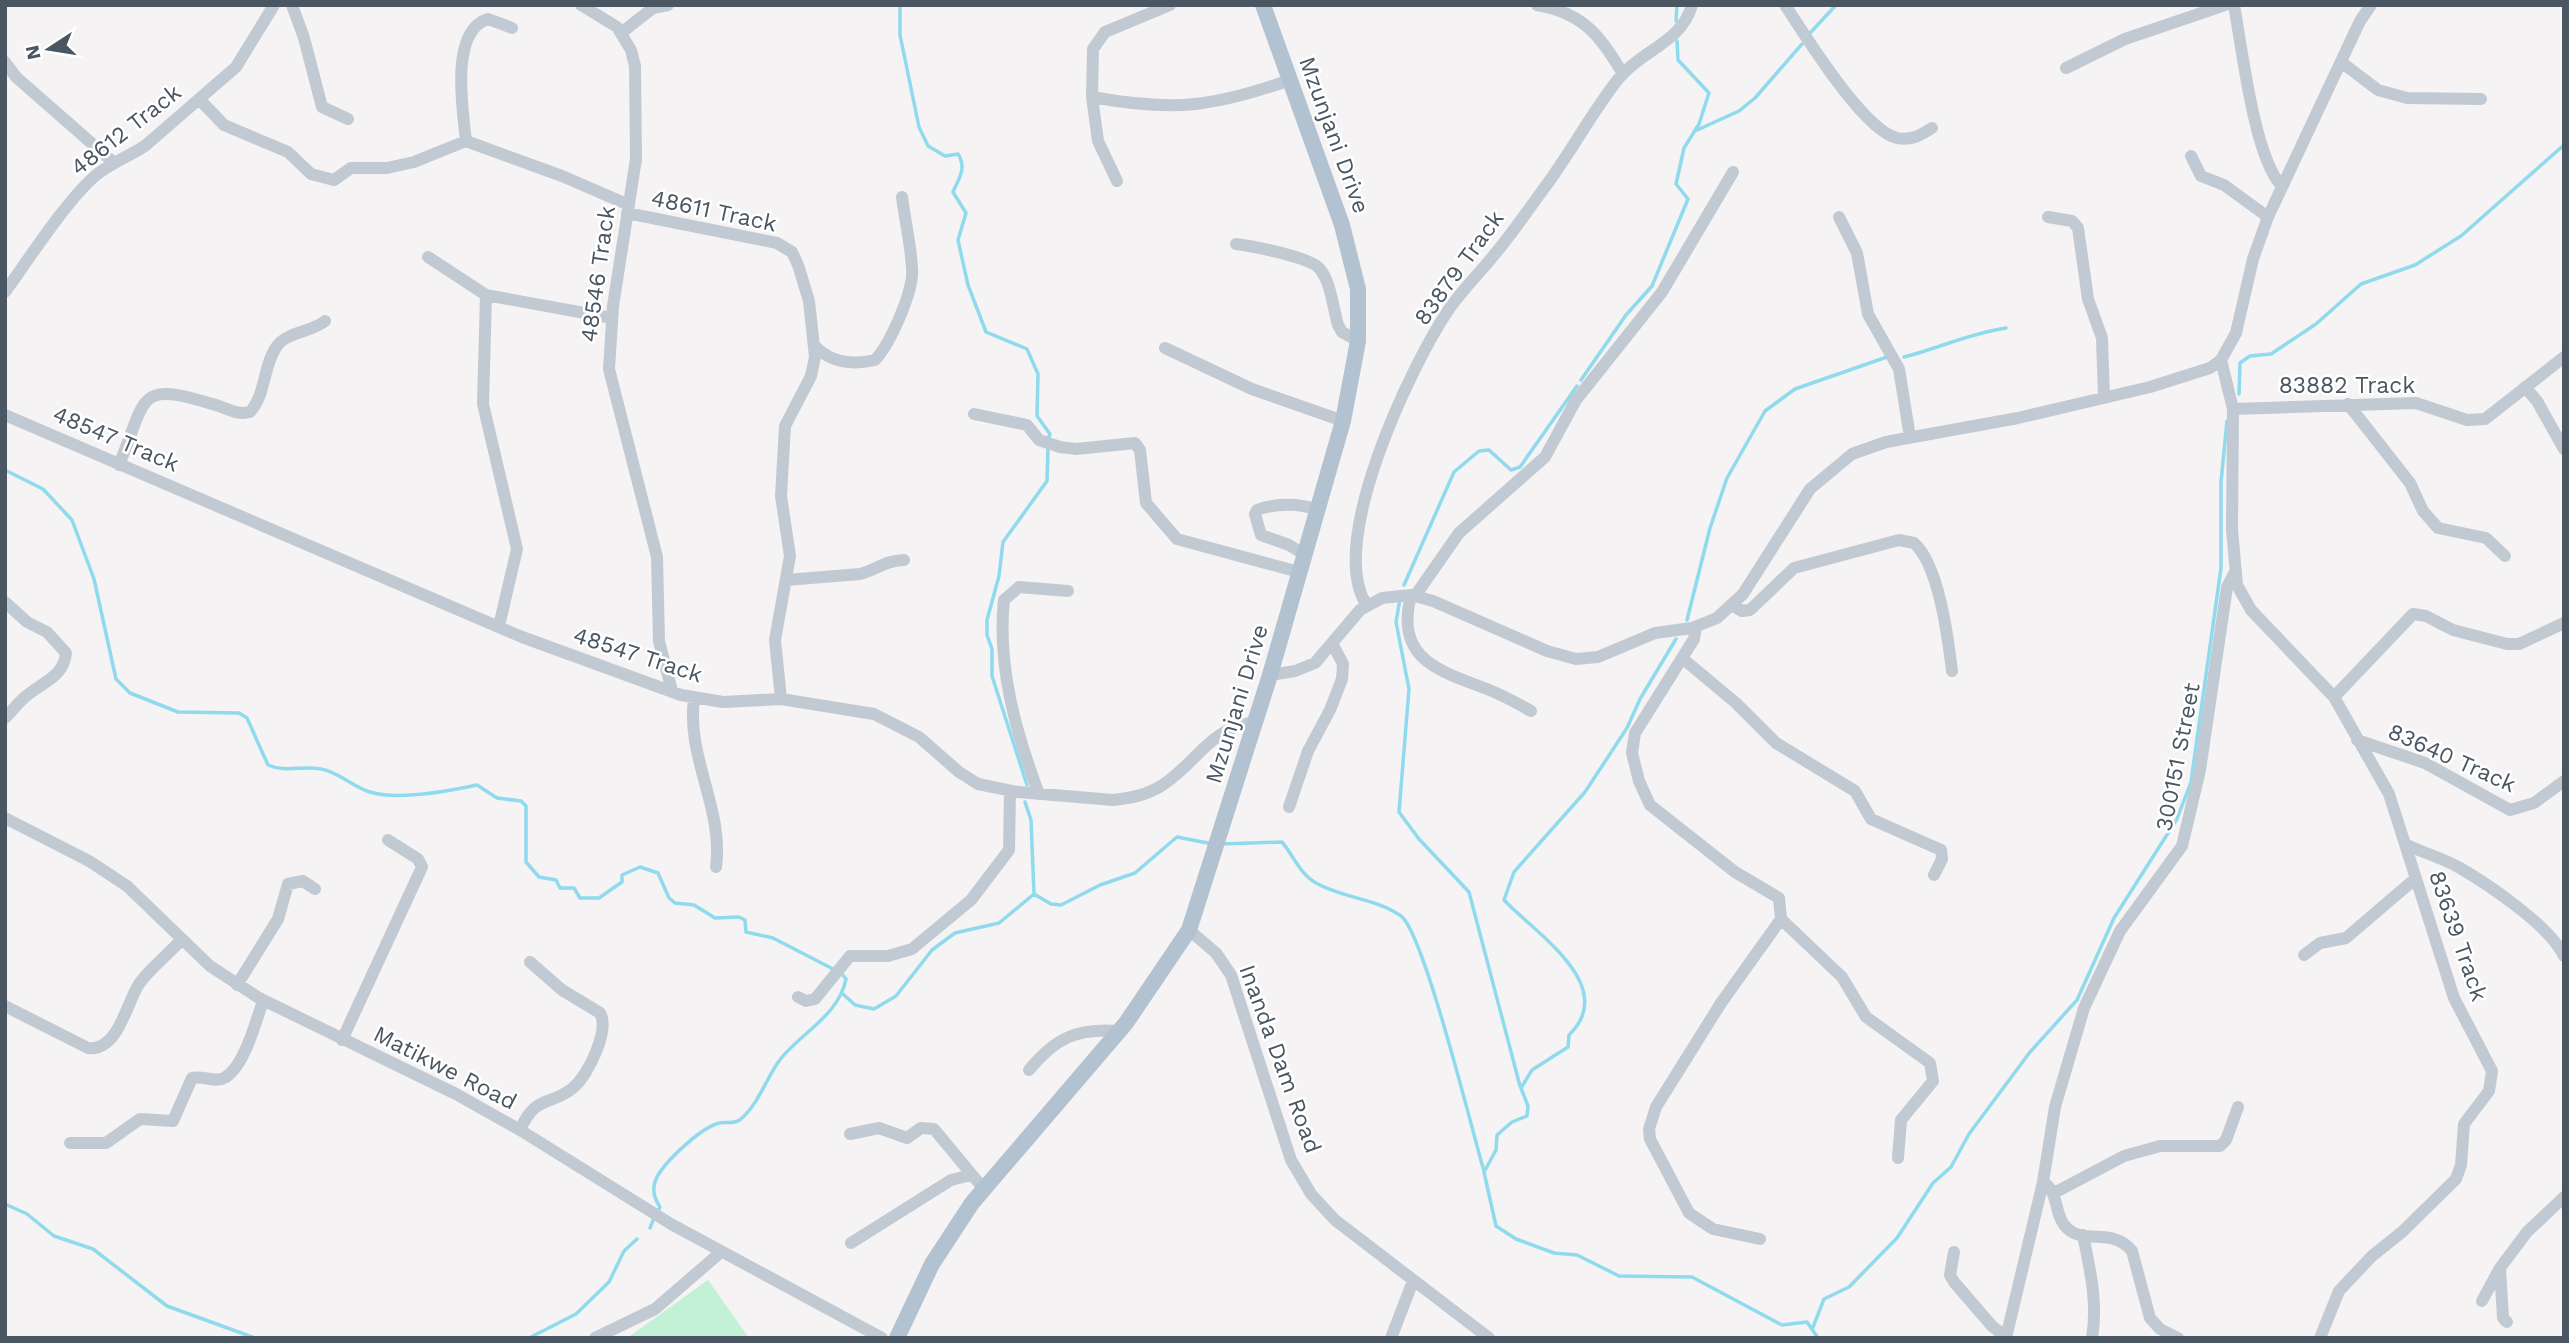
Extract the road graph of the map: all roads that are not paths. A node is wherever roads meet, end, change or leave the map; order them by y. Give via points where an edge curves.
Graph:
1 (274, 5) edge
2 (292, 5) edge
3 (581, 5) edge
4 (668, 5) edge
5 (1170, 5) edge
6 (1263, 5) edge
7 (1537, 5) edge
8 (1692, 5) edge
9 (1785, 5) edge
10 (2225, 5) edge
11 (2234, 5) edge
12 (2371, 5) edge
13 (512, 28) dead end
14 (621, 33) junction
15 (5, 62) edge
16 (2341, 62) junction
17 (2066, 68) dead end
18 (1623, 74) junction
19 (1290, 79) junction
20 (1092, 97) junction
21 (199, 99) junction
22 (2481, 99) dead end
23 (348, 119) dead end
24 (1933, 128) dead end
25 (466, 141) junction
26 (2191, 156) dead end
27 (113, 162) junction
28 (1733, 172) dead end
29 (1116, 181) dead end
30 (2281, 186) junction
31 (902, 197) dead end
32 (628, 209) junction
33 (2268, 216) junction
34 (1839, 217) dead end
35 (2048, 218) dead end
36 (1236, 244) dead end
37 (428, 257) dead end
38 (5, 292) edge
39 (486, 295) junction
40 (612, 318) junction
41 (325, 321) dead end
42 (1359, 341) junction
43 (815, 346) junction
44 (1165, 348) dead end
45 (2564, 357) edge
46 (2221, 360) junction
47 (2525, 387) junction
48 (2104, 398) junction
49 (2348, 404) junction
50 (2233, 410) junction
51 (974, 414) dead end
52 (5, 415) edge
53 (1343, 421) junction
54 (1910, 437) junction
55 (2564, 449) edge
56 (119, 465) junction
57 (1318, 510) junction
58 (1305, 555) junction
59 (2505, 556) dead end
60 (904, 560) dead end
61 (1299, 572) junction
62 (2235, 572) junction
63 (786, 580) junction
64 (1068, 591) dead end
65 (1413, 595) junction
66 (5, 602) edge
67 (1366, 604) junction
68 (1732, 605) junction
69 (2564, 623) edge
70 (499, 626) junction
71 (1696, 627) junction
72 (1333, 645) junction
73 (1682, 658) junction
74 (1952, 671) dead end
75 (1270, 675) junction
76 (672, 691) junction
77 (2334, 697) junction
78 (694, 699) junction
79 (781, 699) junction
80 (1531, 711) dead end
81 (5, 718) edge
82 (1256, 722) junction
83 (2357, 740) junction
84 (2564, 781) edge
85 (1010, 791) junction
86 (1040, 794) junction
87 (1289, 807) dead end
88 (5, 818) edge
89 (388, 840) dead end
90 (2405, 844) junction
91 (716, 867) dead end
92 (1934, 875) dead end
93 (2416, 878) junction
94 (315, 889) dead end
95 (1781, 919) junction
96 (1189, 930) junction
97 (181, 940) junction
98 (2304, 955) dead end
99 (2564, 956) edge
100 (530, 962) dead end
101 (237, 985) junction
102 (798, 997) dead end
103 (263, 1001) junction
104 (5, 1006) edge
105 (1119, 1031) junction
106 (342, 1040) junction
107 (1029, 1070) dead end
108 (2238, 1107) dead end
109 (520, 1130) junction
110 (850, 1134) dead end
111 (70, 1143) dead end
112 (1898, 1158) dead end
113 (971, 1175) junction
114 (2043, 1182) junction
115 (983, 1188) junction
116 (2053, 1193) junction
117 (2564, 1197) edge
118 (2082, 1235) junction
119 (1760, 1239) dead end
120 (851, 1243) dead end
121 (721, 1252) junction
122 (1954, 1252) dead end
123 (2500, 1268) junction
124 (1413, 1281) junction
125 (2482, 1301) dead end
126 (2507, 1322) dead end
127 (612, 1334) edge
128 (2006, 1337) edge
129 (595, 1338) edge
130 (882, 1338) edge
131 (897, 1338) edge
132 (1391, 1338) edge
133 (1489, 1338) edge
134 (2092, 1338) edge
135 (2178, 1338) edge
136 (2320, 1338) edge

1 - 21 street, 48612 Track via 236,67
2 - 23 street via 322,107
3 - 14 street
4 - 14 street via 653,8
5 - 20 street via 1114,27 1099,39 1092,60
6 - 19 main road, Mzunjani Drive
7 - 18 street via 1563,12 1595,32
8 - 18 street, 83879 Track via 1675,35
9 - 24 street via 1819,57 1876,124 1902,139
10 - 17 street via 2125,39
11 - 30 street via 2260,136 2273,176
12 - 16 street
13 - 25 street via 488,19 470,34 460,79
14 - 32 street, 48546 Track via 635,66 638,113
15 - 27 street via 16,77
16 - 22 street via 2378,90 2407,98
16 - 30 street
18 - 67 street, 83879 Track via 1545,187 1447,312 1405,389 1386,430 1362,512 1357,570
19 - 20 street via 1251,94 1196,106 1130,104
19 - 42 main road, Mzunjani Drive via 1349,249 1357,289
20 - 29 street via 1098,141
21 - 25 street via 231,129 288,152 305,170 326,180 337,179 351,168 380,169 414,162
21 - 27 street, 48612 Track via 132,155
25 - 32 street via 562,176
26 - 33 street via 2202,176 2224,185
27 - 38 street, 48612 Track via 85,186
28 - 65 street via 1662,292 1576,400 1545,457 1459,533
30 - 33 street
31 - 43 street via 912,272 898,320 882,351 875,360 849,363 835,360
32 - 40 street, 48546 Track
32 - 43 street, 48611 Track via 787,248 798,265 809,302
33 - 46 street via 2236,333
34 - 54 street via 1857,253 1868,314 1899,369
35 - 48 street via 2072,221 2078,228 2087,295 2102,338
36 - 42 street via 1271,248 1316,265 1324,276 1338,325
37 - 39 street
39 - 40 street
39 - 70 street via 482,404 517,549
40 - 76 street, 48546 Track via 609,369 657,557 659,641
41 - 56 street via 276,347 250,412 176,393 150,397
42 - 53 main road, Mzunjani Drive
43 - 63 street, 48611 Track via 814,370 785,426 781,496 790,542
44 - 53 street via 1252,389
45 - 47 street, 83882 Track
46 - 48 street via 2199,373
46 - 50 street, 300151 Street
47 - 49 street, 83882 Track via 2491,415 2477,419 2416,402
47 - 55 street
48 - 54 street
49 - 50 street, 83882 Track
49 - 59 street via 2410,483 2423,511 2438,528 2486,538
50 - 62 street, 300151 Street
51 - 61 street via 1027,425 1039,440 1060,447 1135,443 1140,450 1146,503 1177,539
52 - 56 street, 48547 Track
53 - 57 main road, Mzunjani Drive
54 - 68 street via 1852,454 1826,473 1810,489 1767,560
56 - 70 street, 48547 Track
57 - 58 main road, Mzunjani Drive
57 - 58 street via 1299,505 1268,507 1255,514 1261,535
58 - 61 main road, Mzunjani Drive
60 - 63 street via 883,562 860,574
61 - 75 main road, Mzunjani Drive
62 - 77 street, 83639 Track via 2251,610
62 - 114 street, 300151 Street via 2227,587 2200,770 2182,845 2120,931 2084,1008 2055,1107
63 - 79 street, 48611 Track via 775,640
64 - 86 street via 1018,587 1004,600 1013,718
65 - 67 street
65 - 71 street via 1576,659 1598,657 1655,632
65 - 80 street via 1406,628 1420,656 1456,678
66 - 81 street via 47,632 66,653 57,675
67 - 72 street
68 - 71 street
68 - 74 street via 1750,610 1788,572 1805,564 1891,542 1914,543 1928,564
69 - 77 street via 2519,644 2507,644 2413,614
70 - 76 street, 48547 Track
71 - 73 street
72 - 75 street via 1308,667
72 - 87 street via 1343,664 1342,679 1308,751
73 - 92 street via 1737,703 1776,743 1856,790 1871,819 1941,850
73 - 95 street via 1632,741 1643,792 1650,805 1719,860 1779,898
75 - 82 main road, Mzunjani Drive
76 - 78 street, 48547 Track
77 - 83 street, 83639 Track
78 - 79 street, 48547 Track
78 - 91 street via 692,734 716,825
79 - 85 street, 48547 Track via 874,714 919,737 978,784
82 - 86 street, 48547 Track via 1226,729 1174,777 1147,793 1113,800
82 - 96 main road, Mzunjani Drive
83 - 84 street, 83640 Track via 2425,763 2510,810 2534,803
83 - 90 street, 83639 Track via 2389,794
85 - 86 street, 48547 Track
85 - 102 street via 1009,849 971,900 912,949 888,956 853,955 815,999
88 - 97 street, Matikwe Road via 127,886
89 - 106 street via 418,859 422,867
90 - 93 street, 83639 Track
90 - 99 street via 2459,867 2486,886 2552,939
93 - 98 street via 2346,938 2320,943
93 - 136 street, 83639 Track via 2454,998 2490,1063 2492,1082 2464,1124 2456,1179 2339,1291
94 - 101 street via 303,881 288,884 278,919
95 - 112 street via 1842,977 1866,1017 1930,1063 1933,1081 1901,1120
95 - 119 street via 1721,1003 1656,1107 1649,1129 1689,1213 1713,1229
96 - 105 main road, Mzunjani Drive
96 - 124 street, Inanda Dam Road via 1216,953 1231,975 1291,1160 1311,1194 1335,1220
97 - 101 street, Matikwe Road
97 - 104 street via 139,984 102,1047 88,1048
100 - 109 street via 562,990 600,1013 604,1030 578,1083 530,1110
101 - 103 street, Matikwe Road
103 - 106 street, Matikwe Road
103 - 111 street via 243,1054 230,1073 219,1080 192,1078 173,1121 140,1119 106,1143
105 - 107 street via 1068,1036 1046,1049
105 - 115 main road, Mzunjani Drive
106 - 109 street, Matikwe Road
108 - 116 street via 2220,1146 2160,1146 2124,1156
109 - 121 street, Matikwe Road
110 - 113 street via 879,1128 907,1138 921,1128 930,1128
113 - 115 street
113 - 120 street via 951,1180
114 - 116 street
114 - 128 street, 300151 Street
115 - 131 main road, Mzunjani Drive via 932,1264
116 - 118 street via 2063,1223
117 - 123 street via 2527,1232
118 - 134 street via 2094,1291
118 - 135 street via 2127,1244 2150,1318
121 - 127 street via 669,1300
121 - 130 street, Matikwe Road
122 - 128 street via 1950,1275 1954,1282
123 - 125 street
123 - 126 street via 2502,1318
124 - 132 street
124 - 133 street, Inanda Dam Road
127 - 129 street

